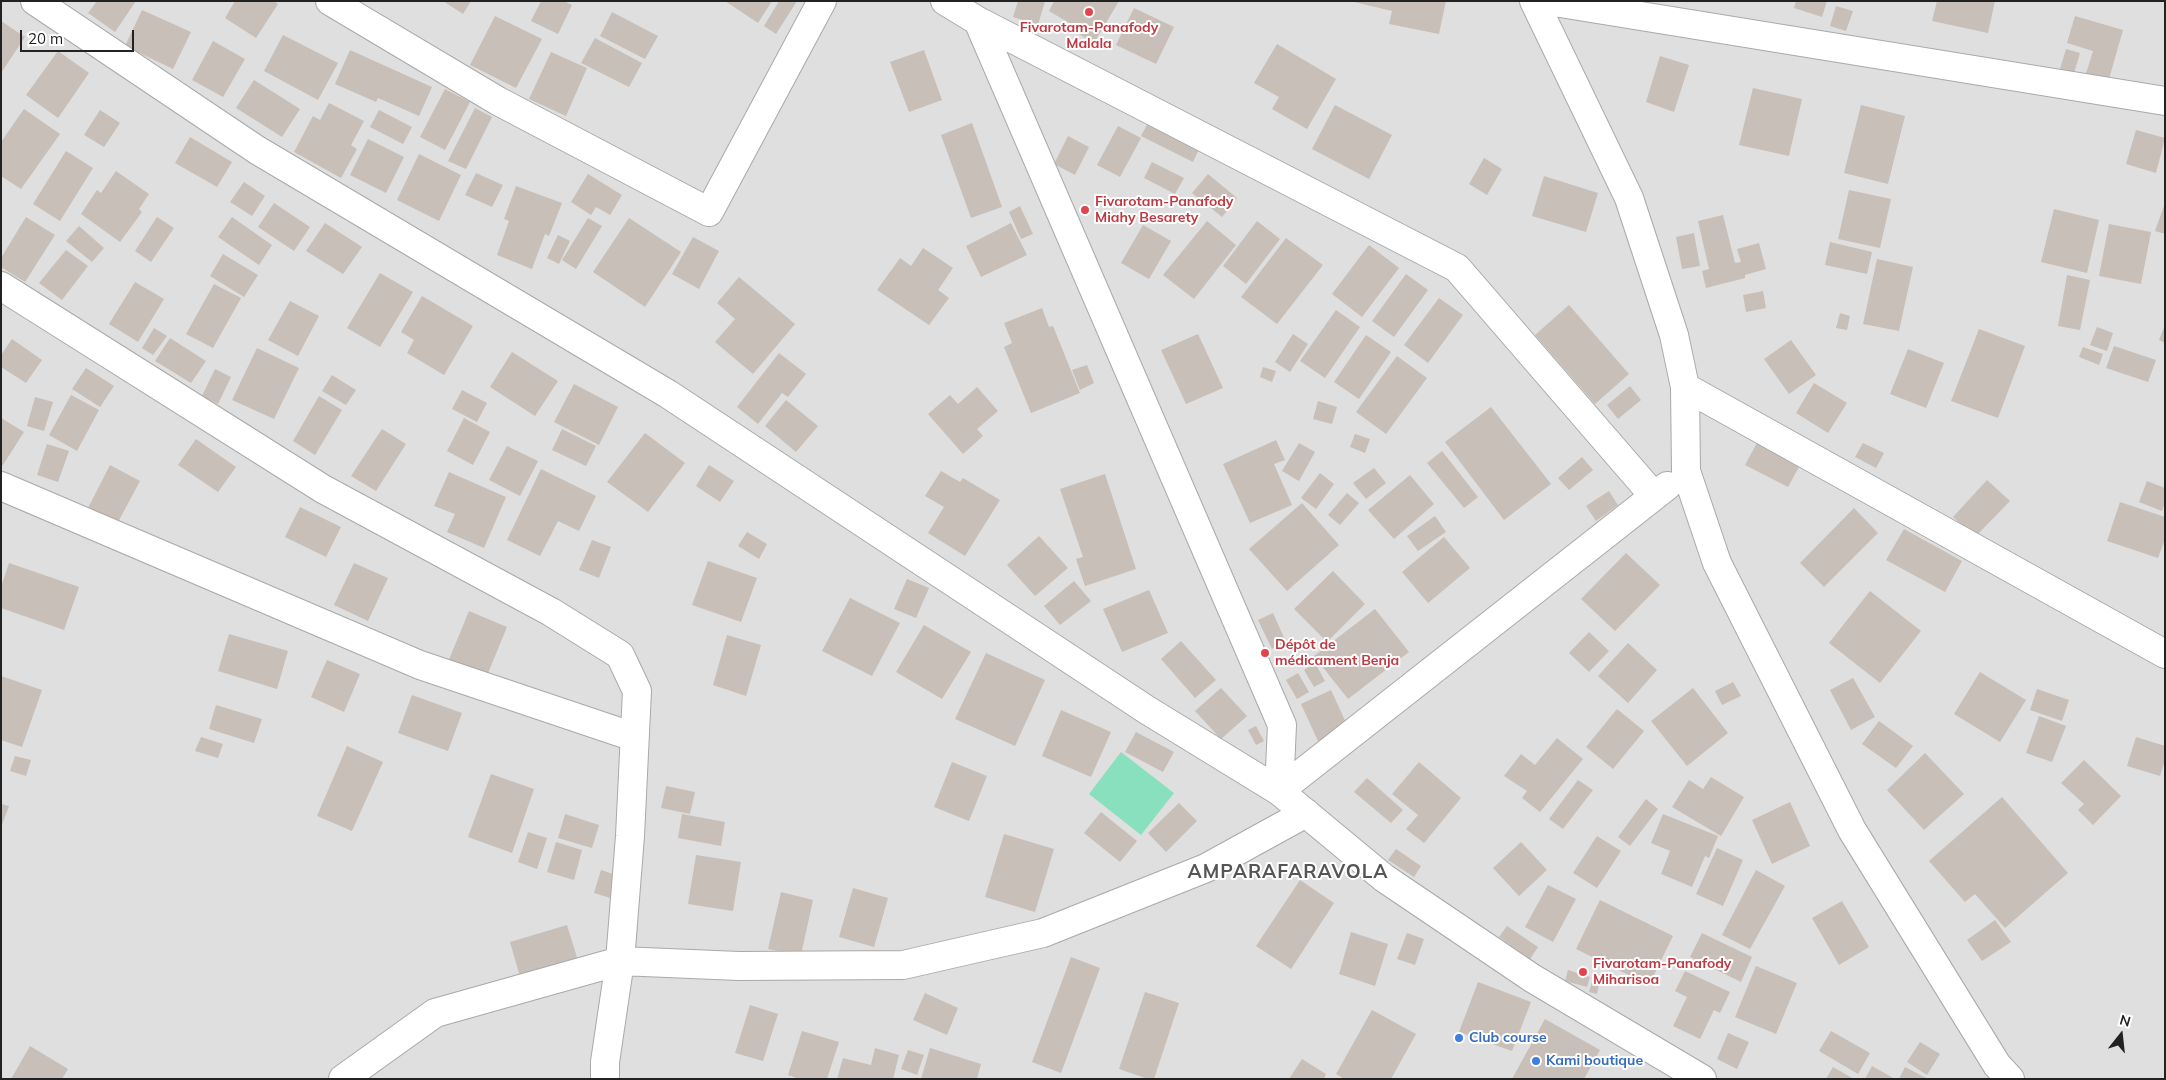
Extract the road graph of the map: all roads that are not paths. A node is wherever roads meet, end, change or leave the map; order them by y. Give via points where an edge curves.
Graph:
1 (35, 1) edge
2 (330, 1) edge
3 (822, 1) edge
4 (945, 1) edge
5 (1534, 1) edge
6 (1548, 1) edge
7 (978, 21) junction
8 (2165, 101) edge
9 (1, 286) edge
10 (1686, 387) junction
11 (1686, 471) junction
12 (1, 486) edge
13 (1654, 496) junction
14 (2165, 654) edge
15 (634, 737) junction
16 (1278, 790) junction
17 (1306, 814) junction
18 (620, 961) junction
19 (343, 1079) edge
20 (605, 1079) edge
21 (1702, 1079) edge
22 (2010, 1079) edge

1 - 16 street via 257,150 668,394 1146,710
2 - 3 street via 498,101 709,212
4 - 7 street
5 - 10 street via 1629,198 1674,335
6 - 8 street
7 - 13 street via 1457,268
7 - 16 street via 1282,725
9 - 15 street via 323,489 551,612 620,655 637,691
10 - 11 street
10 - 14 street
11 - 13 street
11 - 22 street via 1717,563 1852,830 1998,1065
12 - 15 street via 420,665
13 - 16 street
15 - 18 street
16 - 17 street
17 - 18 street via 1206,868 1043,933 903,965 739,966
17 - 21 street via 1384,878 1532,978
18 - 19 street via 435,1013
18 - 20 street

